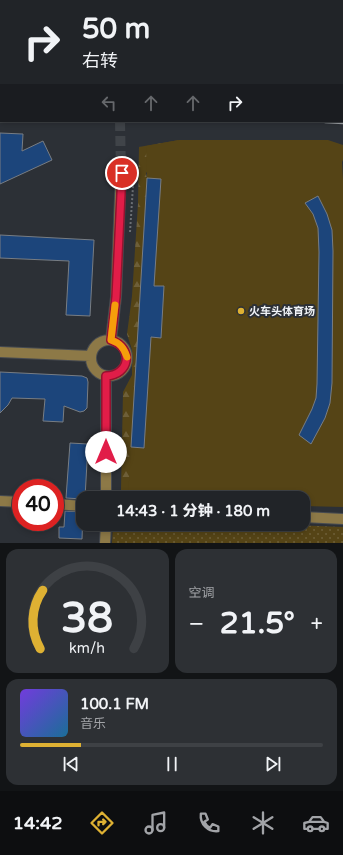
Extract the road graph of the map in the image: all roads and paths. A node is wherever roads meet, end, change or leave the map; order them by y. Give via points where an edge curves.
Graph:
1 (122, 173) tunnel mouth
2 (111, 340) junction
3 (0, 352) edge
4 (91, 356) junction
5 (106, 376) junction
6 (106, 491) edge
7 (0, 501) edge
8 (12, 502) edge
9 (64, 505) edge
10 (76, 506) edge
11 (310, 517) edge
12 (343, 519) edge
13 (106, 531) edge
14 (105, 543) edge

1 - 2 street via 116,297
2 - 4 street via 100,342
2 - 5 street via 122,346 127,357 123,369
3 - 4 street
4 - 5 street via 96,371
5 - 6 street
7 - 8 street
9 - 10 street
11 - 12 street
13 - 14 street

